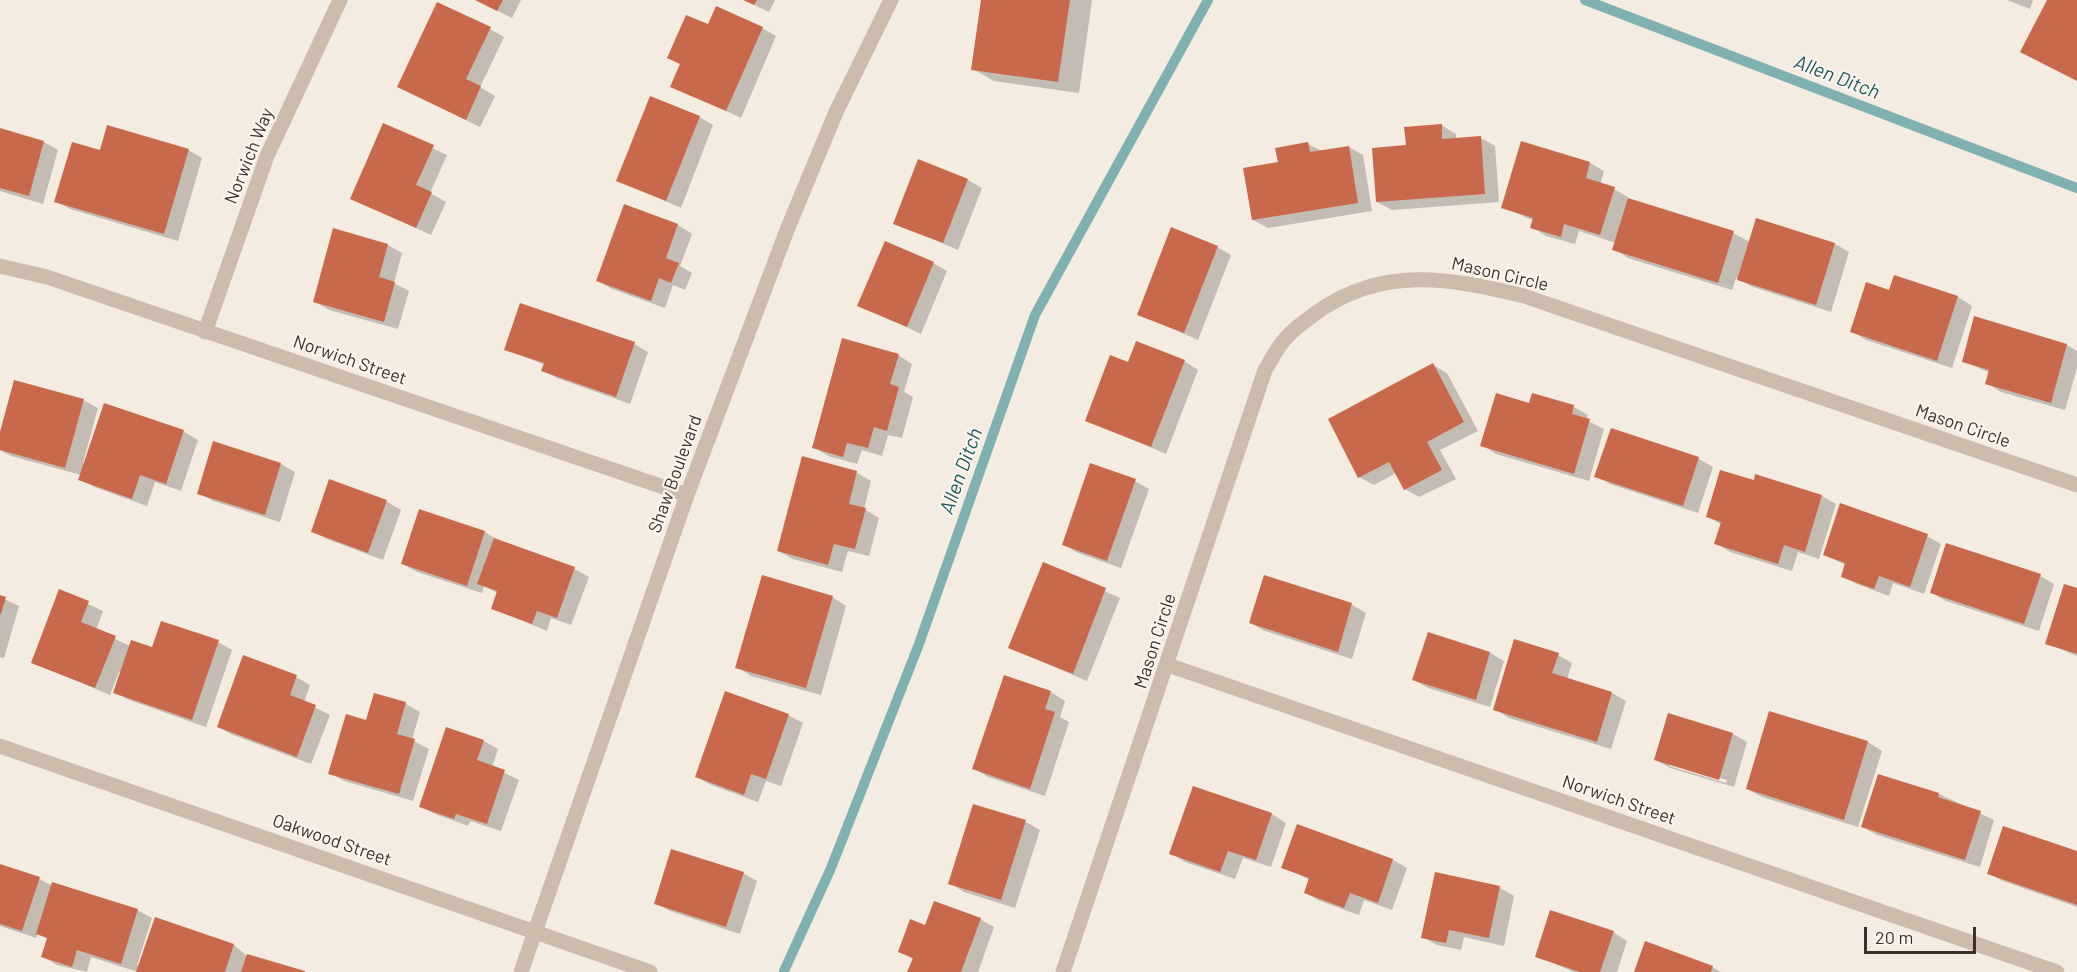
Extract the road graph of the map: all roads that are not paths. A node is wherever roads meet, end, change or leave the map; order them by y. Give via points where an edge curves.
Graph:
1 (340, 0) edge
2 (891, 0) edge
3 (0, 266) edge
4 (205, 332) junction
5 (2077, 485) edge
6 (687, 495) junction
7 (1168, 665) junction
8 (0, 746) edge
9 (537, 931) junction
10 (521, 972) edge
11 (650, 972) edge
12 (1063, 972) edge
13 (2057, 972) edge

1 - 4 street, Norwich Way via 267,156
2 - 6 street, Shaw Boulevard via 836,112
3 - 4 street, Norwich Street via 47,277
4 - 6 street, Norwich Street
5 - 7 street, Mason Circle via 1524,296 1437,280 1397,280 1334,300 1284,339 1265,370
6 - 9 street, Shaw Boulevard
7 - 12 street, Mason Circle
7 - 13 street, Norwich Street
8 - 9 street, Oakwood Street
9 - 10 street, Shaw Boulevard
9 - 11 street, Oakwood Street

